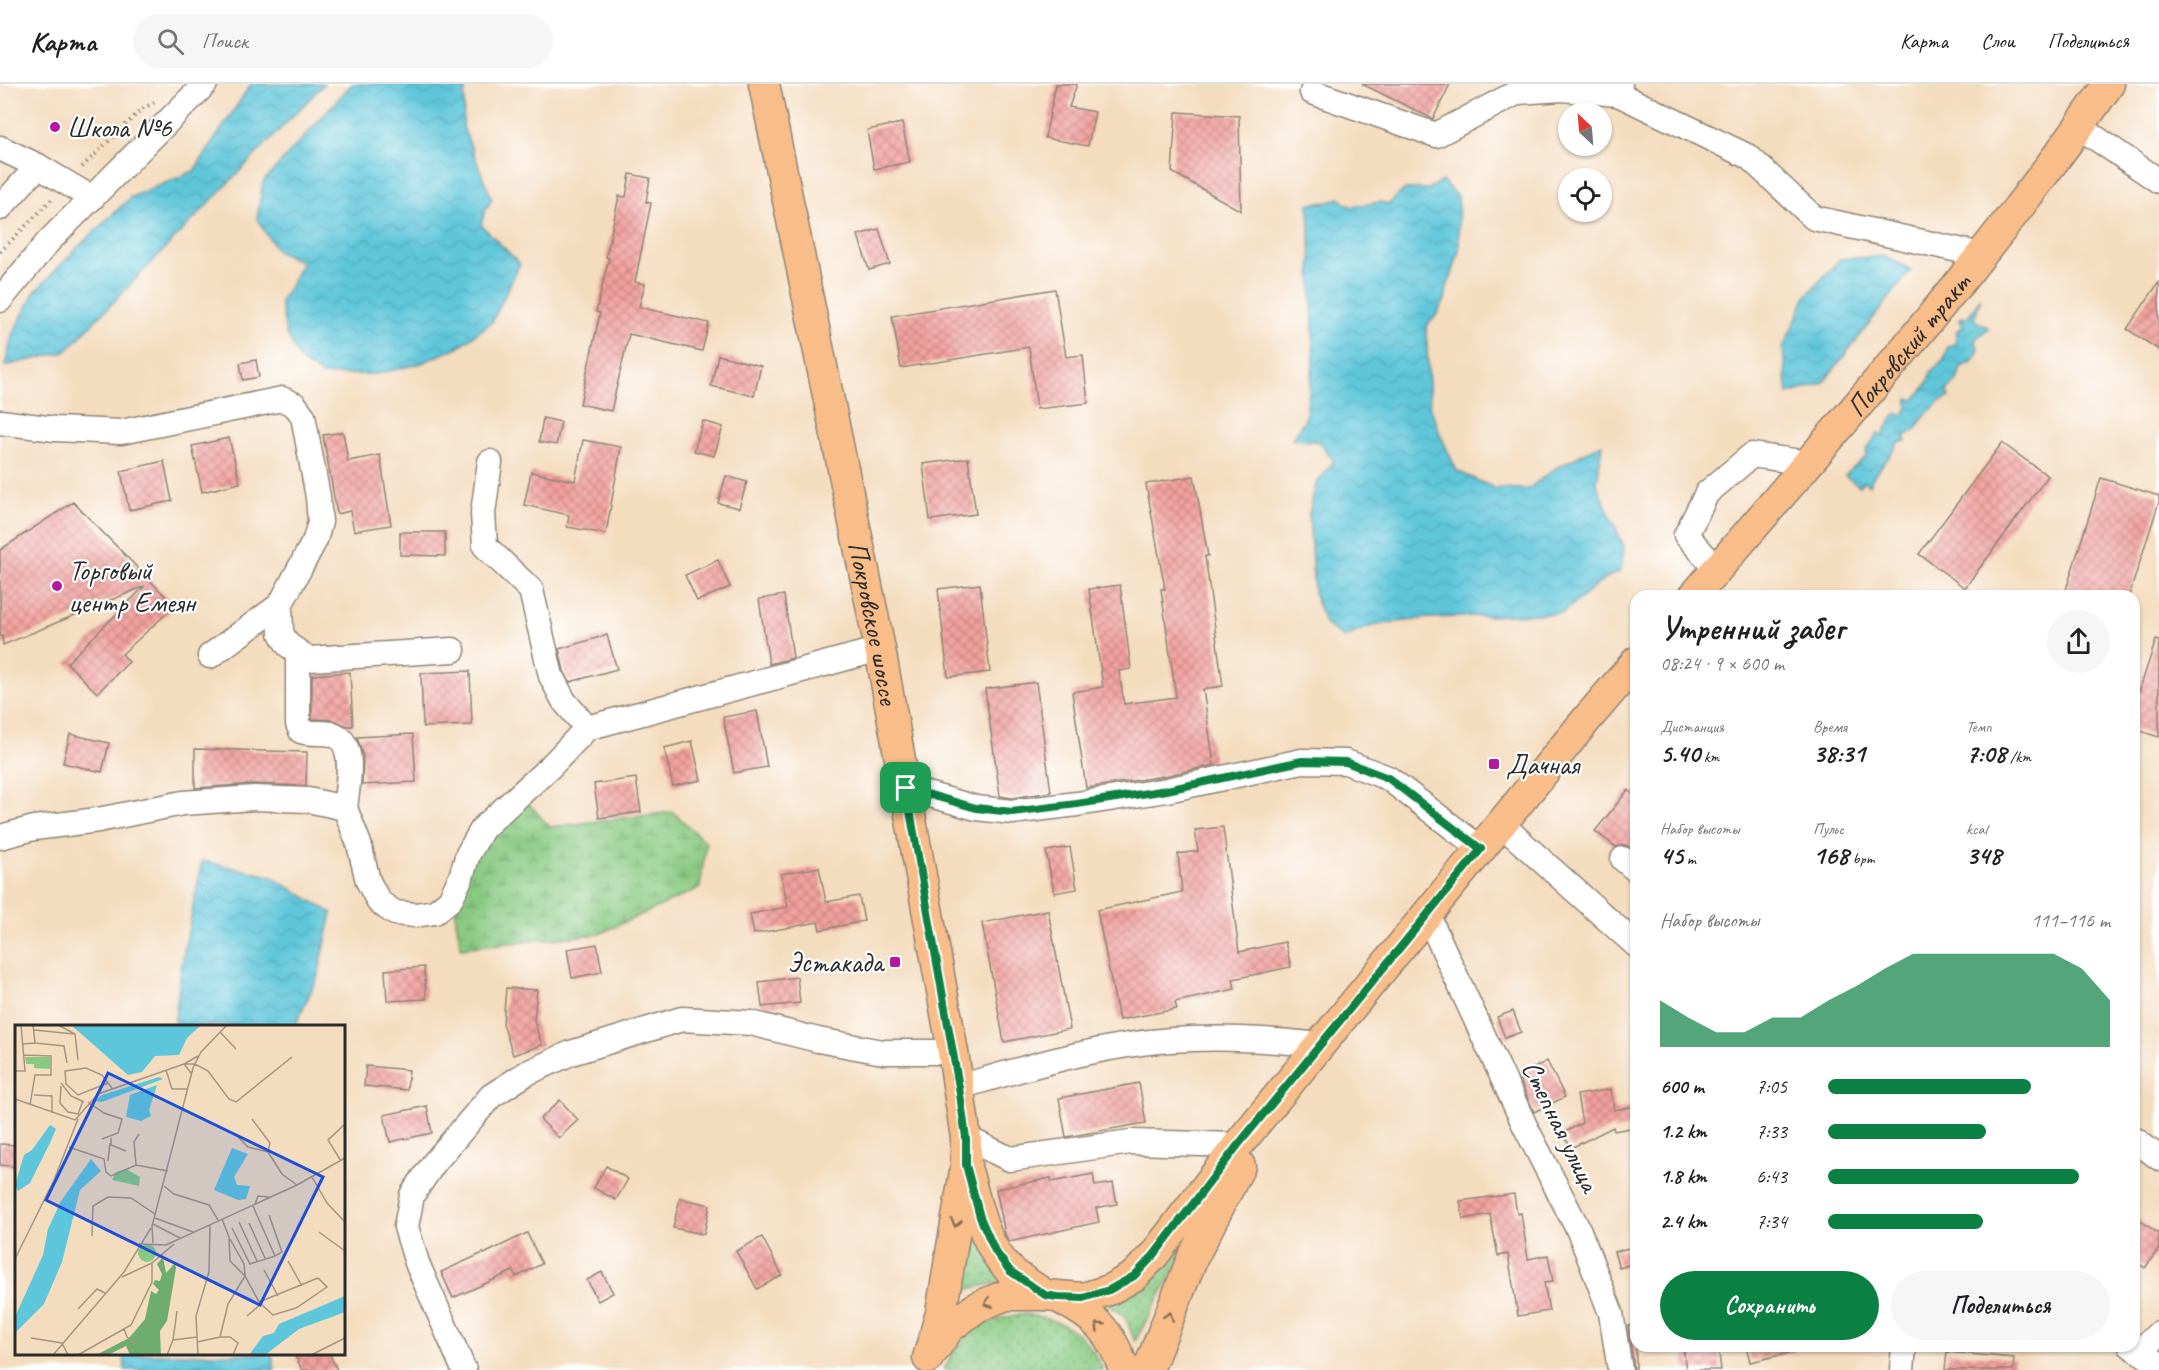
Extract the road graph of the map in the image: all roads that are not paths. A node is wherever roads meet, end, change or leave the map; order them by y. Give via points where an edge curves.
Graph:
1 (205, 84) edge
2 (764, 84) edge
3 (2109, 84) edge
4 (1619, 89) edge
5 (1312, 92) dead end
6 (2078, 126) junction
7 (0, 148) edge
8 (38, 166) junction
9 (2159, 181) edge
10 (92, 198) junction
11 (0, 208) edge
12 (1981, 255) junction
13 (0, 300) edge
14 (0, 422) edge
15 (490, 462) dead end
16 (1808, 463) junction
17 (1703, 587) edge
18 (279, 605) junction
19 (880, 649) junction
20 (453, 650) dead end
21 (298, 654) junction
22 (210, 656) dead end
23 (1630, 669) edge
24 (588, 728) junction
25 (906, 788) junction
26 (345, 808) junction
27 (1501, 824) junction
28 (0, 837) edge
29 (1481, 849) junction
30 (1428, 916) junction
31 (1630, 940) edge
32 (1320, 1045) junction
33 (953, 1052) junction
34 (959, 1087) junction
35 (1271, 1107) junction
36 (2140, 1144) edge
37 (1238, 1145) junction
38 (966, 1151) junction
39 (2159, 1158) edge
40 (1051, 1296) junction
41 (2159, 1333) edge
42 (1904, 1352) edge
43 (2143, 1354) edge
44 (927, 1364) edge
45 (464, 1370) edge
46 (1124, 1370) edge
47 (1148, 1370) edge
48 (1620, 1370) edge
49 (1902, 1370) edge

1 - 10 street
2 - 19 main road, Покровское шоссе
3 - 6 main road, Покровский тракт
4 - 5 street via 1518,92 1436,135
4 - 12 street via 1749,158 1814,218
6 - 9 street
6 - 12 main road, Покровский тракт
7 - 8 street
8 - 10 street
8 - 11 street
10 - 13 street via 48,242
12 - 16 main road, Покровский тракт
14 - 18 street via 121,432 282,399 295,405 303,416 321,522
15 - 24 street via 483,513 485,546 531,590 551,676 564,701
16 - 17 main road, Покровский тракт
16 - 17 street via 1752,455 1707,493 1686,535
18 - 21 street via 281,633
18 - 22 street
19 - 24 street
19 - 25 main road, Покровское шоссе
20 - 21 street via 309,659
21 - 26 street via 298,724 301,731 334,735 349,752
23 - 27 main road
24 - 26 street via 483,828 450,900 435,912 395,913 379,902 368,881
25 - 29 street via 976,808 1012,812 1167,790 1302,761 1346,762 1388,778
25 - 33 main road, Покровское шоссе
26 - 28 street via 308,800 254,798 183,803
27 - 29 main road
27 - 31 street
29 - 30 main road
30 - 32 main road
30 - 48 street, Степная улица via 1525,1126 1579,1231 1611,1313
32 - 34 street via 1272,1040 1129,1044
32 - 35 main road
33 - 34 main road, Покровское шоссе
33 - 45 street via 883,1052 751,1023 682,1019 571,1053 527,1072 491,1096 412,1195 406,1227 417,1263
34 - 38 main road, Покровское шоссе
35 - 37 main road
47 -> 35 main road via 1192,1259
36 - 39 street
37 - 38 street via 1131,1142 1011,1159
37 - 40 main road via 1134,1276 1083,1298
38 - 40 main road, Покровское шоссе via 980,1217 995,1251 1010,1271
38 -> 44 main road, Покровское шоссе via 941,1313
40 -> 44 main road via 1006,1295 978,1307 949,1328
46 -> 40 main road, Покровское шоссе via 1105,1330 1084,1311
41 - 43 street
42 - 49 street

